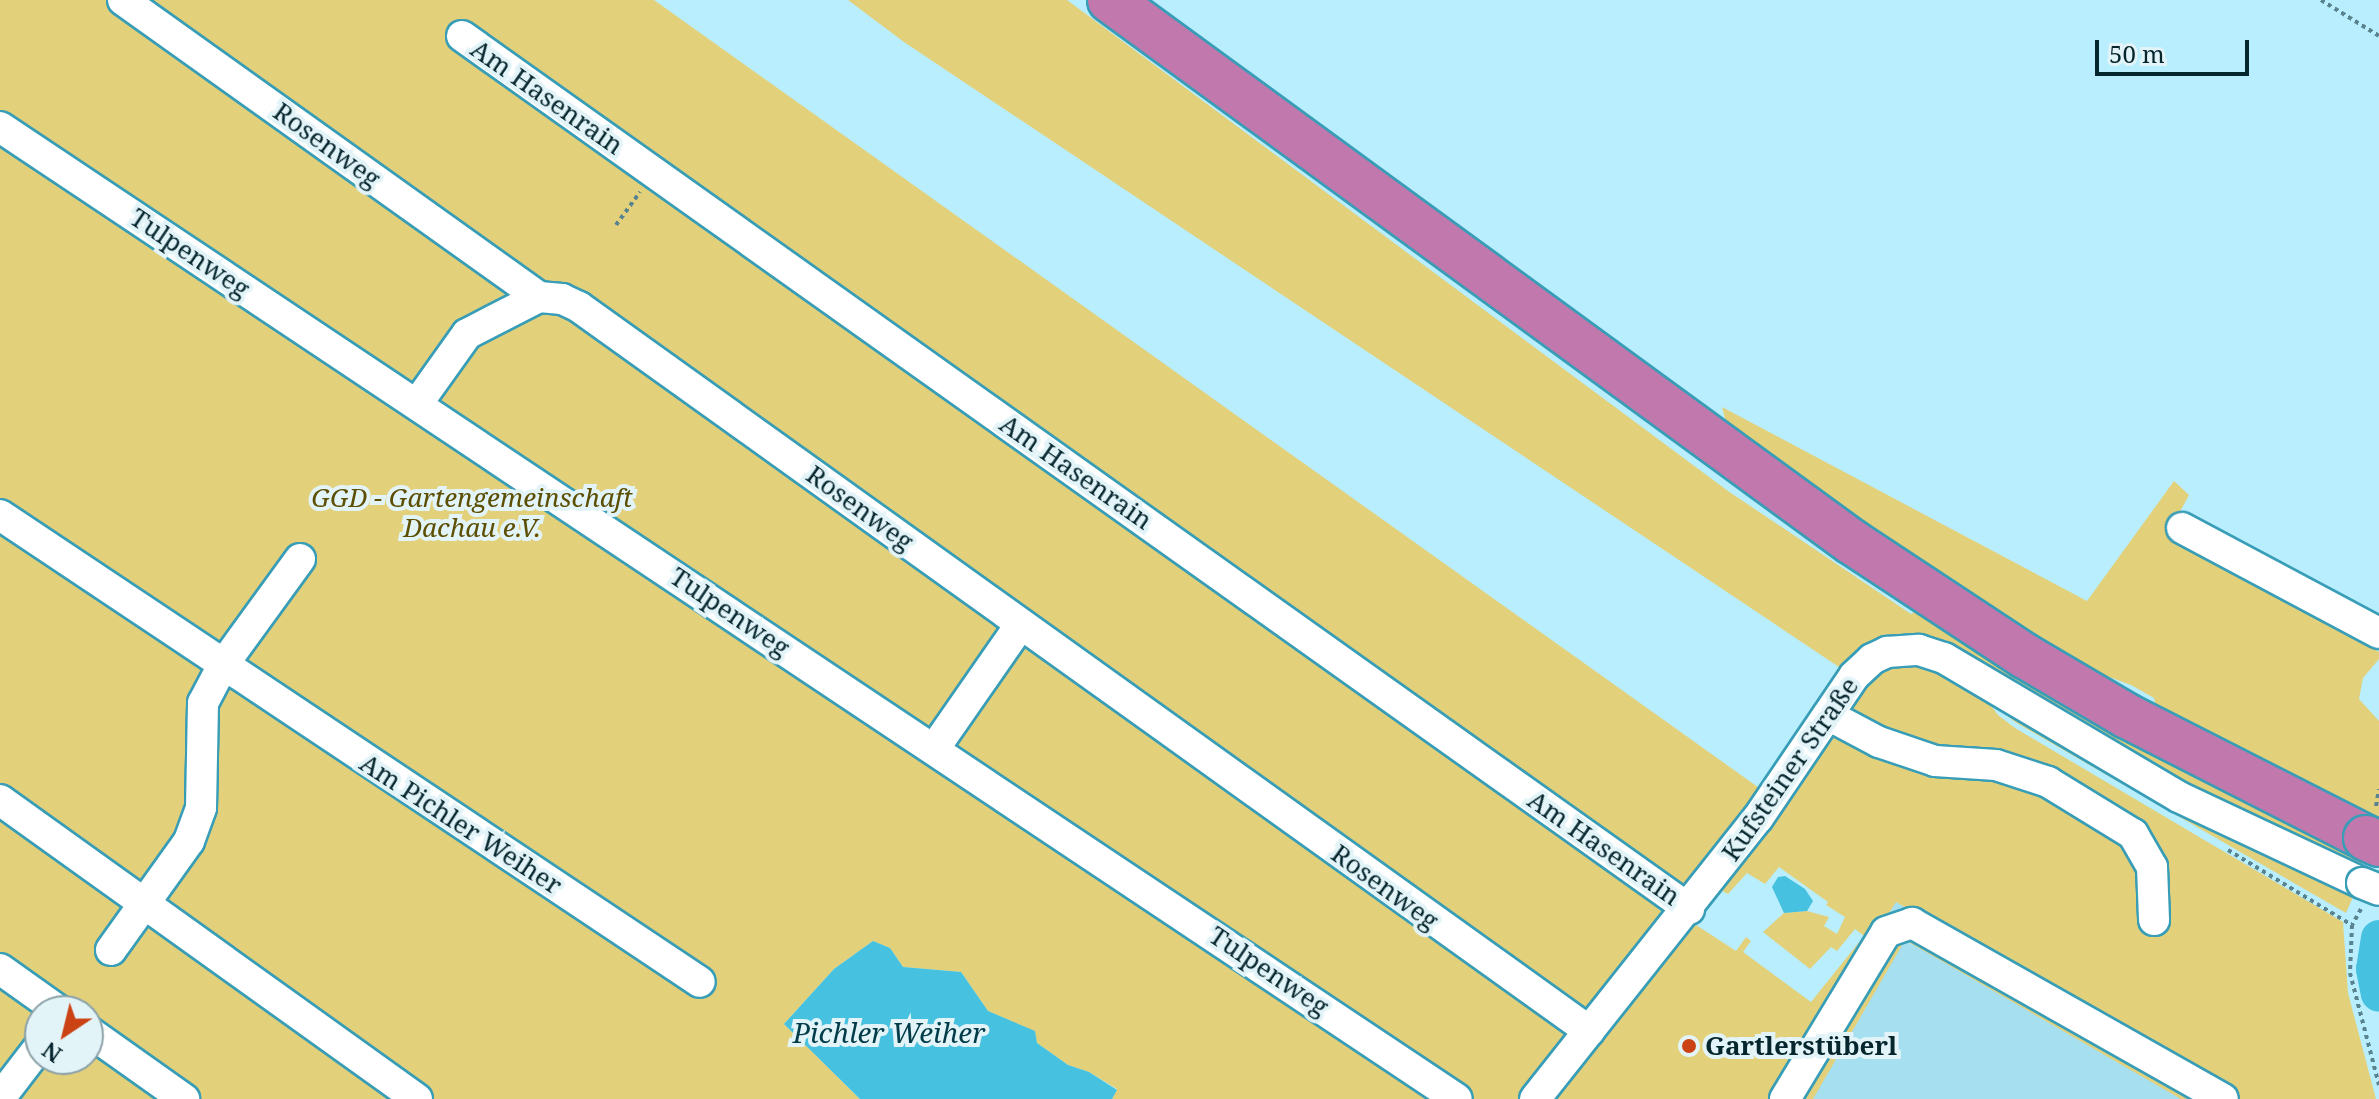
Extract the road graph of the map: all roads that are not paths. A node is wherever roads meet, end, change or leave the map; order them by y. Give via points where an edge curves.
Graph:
1 (123, 0) edge
2 (1110, 0) edge
3 (462, 36) dead end
4 (0, 127) edge
5 (539, 297) junction
6 (417, 404) junction
7 (0, 515) edge
8 (2182, 528) dead end
9 (300, 559) dead end
10 (1021, 624) junction
11 (2379, 633) edge
12 (223, 665) junction
13 (1828, 715) junction
14 (934, 749) junction
15 (0, 800) edge
16 (2373, 833) edge
17 (2369, 891) edge
18 (144, 903) junction
19 (1689, 909) junction
20 (2154, 920) dead end
21 (111, 950) dead end
22 (0, 969) edge
23 (700, 982) dead end
24 (37, 995) edge
25 (1589, 1031) junction
26 (104, 1042) edge
27 (24, 1067) edge
28 (0, 1098) edge
29 (184, 1099) edge
30 (417, 1099) edge
31 (1457, 1099) edge
32 (1535, 1099) edge
33 (1785, 1099) edge
34 (2223, 1099) edge

1 - 5 street, Rosenweg
2 - 16 highway via 1852,542 2127,716
3 - 19 street, Am Hasenrain
4 - 6 street, Tulpenweg
5 - 6 street via 467,334
5 - 10 street, Rosenweg via 579,307
6 - 14 street, Tulpenweg
7 - 12 street, Am Pichler Weiher
8 - 11 street
9 - 12 street
10 - 14 street
10 - 25 street, Rosenweg
12 - 18 street via 203,703 201,808 189,841
12 - 23 street, Am Pichler Weiher
13 - 17 street, Kufsteiner Straße via 1872,659 1902,649 1944,658 2179,797
13 - 19 street, Kufsteiner Straße
13 - 20 street via 1879,742 1935,761 1996,765 2048,782 2122,827 2133,834 2152,867
14 - 31 street, Tulpenweg
15 - 18 street
18 - 21 street
18 - 30 street
19 - 25 street, Kufsteiner Straße
22 - 24 street
25 - 32 street, Kufsteiner Straße
26 - 29 street
27 - 28 street
33 - 34 street via 1886,932 1912,923

